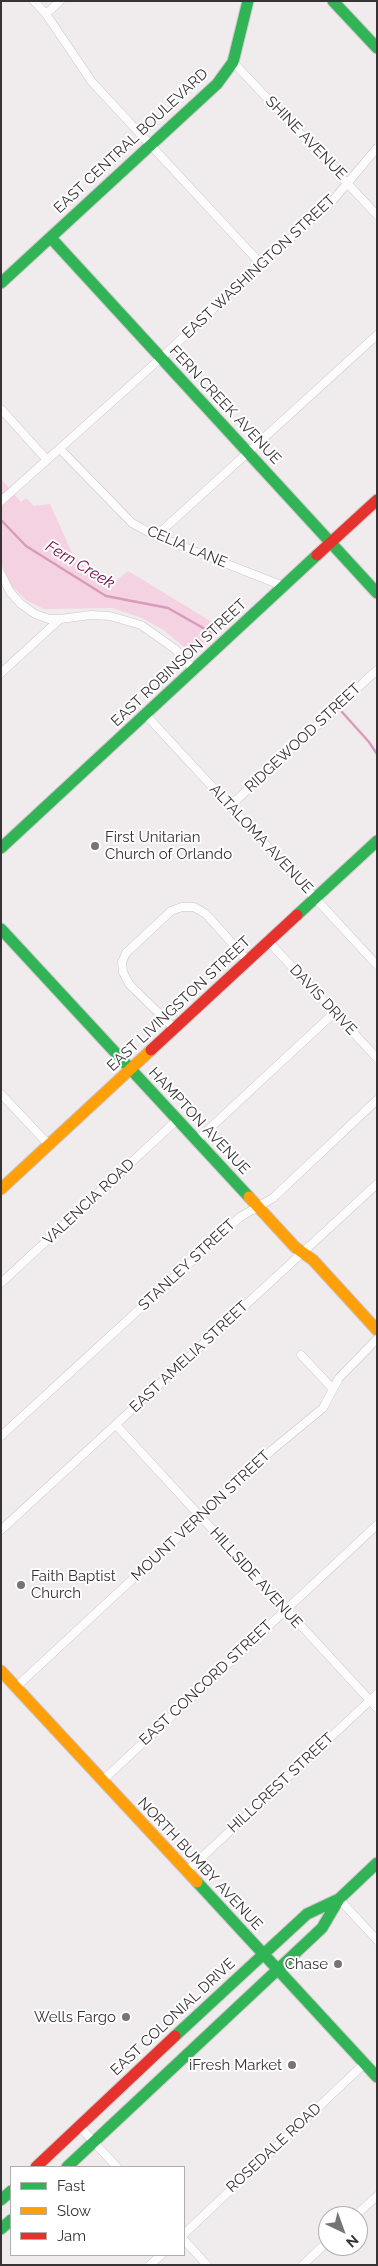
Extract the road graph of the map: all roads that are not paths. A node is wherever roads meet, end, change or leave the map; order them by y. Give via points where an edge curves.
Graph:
1 (34, 1) edge
2 (60, 1) edge
3 (248, 1) edge
4 (333, 1) edge
5 (46, 14) junction
6 (377, 48) edge
7 (233, 62) junction
8 (150, 146) junction
9 (377, 148) edge
10 (348, 182) junction
11 (377, 215) edge
12 (51, 238) junction
13 (261, 264) junction
14 (1, 282) edge
15 (377, 335) edge
16 (160, 358) junction
17 (1, 409) edge
18 (60, 449) junction
19 (248, 453) junction
20 (47, 460) junction
21 (4, 498) edge
22 (377, 500) edge
23 (156, 536) junction
24 (330, 542) junction
25 (1, 574) edge
26 (283, 586) junction
27 (377, 593) edge
28 (60, 619) junction
29 (193, 669) junction
30 (377, 670) edge
31 (1, 673) edge
32 (145, 714) junction
33 (230, 806) junction
34 (377, 842) edge
35 (1, 848) edge
36 (315, 898) junction
37 (1, 928) edge
38 (269, 942) junction
39 (248, 961) junction
40 (377, 965) edge
41 (335, 1012) junction
42 (175, 1029) junction
43 (377, 1058) edge
44 (131, 1069) junction
45 (1, 1094) edge
46 (377, 1100) edge
47 (177, 1120) junction
48 (196, 1141) junction
49 (48, 1145) junction
50 (377, 1184) edge
51 (1, 1189) edge
52 (257, 1207) junction
53 (303, 1253) junction
54 (1, 1283) edge
55 (377, 1330) edge
56 (377, 1339) edge
57 (301, 1355) dead end
58 (332, 1389) junction
59 (116, 1425) junction
60 (1, 1436) edge
61 (201, 1517) junction
62 (377, 1526) edge
63 (1, 1530) edge
64 (285, 1610) junction
65 (1, 1671) edge
66 (16, 1687) junction
67 (377, 1694) edge
68 (370, 1700) junction
69 (377, 1708) edge
70 (102, 1781) junction
71 (377, 1863) edge
72 (186, 1872) junction
73 (339, 1899) junction
74 (377, 1940) edge
75 (262, 1954) junction
76 (278, 1970) junction
77 (365, 2063) junction
78 (377, 2076) edge
79 (79, 2126) junction
80 (94, 2142) junction
81 (37, 2166) edge
82 (68, 2166) edge
83 (116, 2166) edge
84 (10, 2191) edge
85 (377, 2196) edge
86 (1, 2200) edge
87 (366, 2206) edge
88 (185, 2233) edge
89 (185, 2241) edge
90 (318, 2251) edge
91 (160, 2256) edge
92 (150, 2265) edge
93 (207, 2265) edge
94 (303, 2265) edge

1 - 5 street
2 - 5 street
3 - 7 main road, EAST CENTRAL BOULEVARD
4 - 6 main road
5 - 8 street via 92,82
7 - 8 main road, EAST CENTRAL BOULEVARD via 216,84
7 - 10 street, SHINE AVENUE
8 - 12 main road, EAST CENTRAL BOULEVARD
8 - 13 street
9 - 10 street, EAST WASHINGTON STREET
10 - 11 street, SHINE AVENUE
10 - 13 street, EAST WASHINGTON STREET via 318,214
12 - 14 main road, EAST CENTRAL BOULEVARD
12 - 16 main road, FERN CREEK AVENUE
13 - 16 street, EAST WASHINGTON STREET
15 - 19 street
16 - 18 street, EAST WASHINGTON STREET
16 - 19 main road, FERN CREEK AVENUE
17 - 20 street
18 - 20 street, EAST WASHINGTON STREET
18 - 23 street, CELIA LANE via 132,523
19 - 23 street
19 - 24 main road, FERN CREEK AVENUE
20 - 21 street, EAST WASHINGTON STREET
22 - 24 main road, EAST ROBINSON STREET
23 - 26 street, CELIA LANE
24 - 26 main road, EAST ROBINSON STREET
24 - 27 main road, FERN CREEK AVENUE
25 - 28 street via 21,604 35,614
26 - 29 main road, EAST ROBINSON STREET
28 - 29 street via 91,614 141,625 175,649
28 - 31 street
29 - 32 main road, EAST ROBINSON STREET
30 - 33 street, RIDGEWOOD STREET
32 - 33 street, ALTALOMA AVENUE
32 - 35 main road, EAST ROBINSON STREET
33 - 36 street, ALTALOMA AVENUE
34 - 36 main road, EAST LIVINGSTON STREET
36 - 38 main road, EAST LIVINGSTON STREET
36 - 40 street, ALTALOMA AVENUE
37 - 44 main road, HAMPTON AVENUE
38 - 39 main road, EAST LIVINGSTON STREET
38 - 41 street, DAVIS DRIVE
39 - 42 main road, EAST LIVINGSTON STREET
39 - 42 street via 206,914 194,907 182,906 164,917 126,953 122,962 129,984
41 - 43 street, DAVIS DRIVE
41 - 48 street
42 - 44 main road, EAST LIVINGSTON STREET
44 - 47 main road, HAMPTON AVENUE
44 - 49 main road, EAST LIVINGSTON STREET
45 - 49 street
46 - 52 street, STANLEY STREET via 273,1198
47 - 48 main road, HAMPTON AVENUE
47 - 54 street, VALENCIA ROAD
48 - 52 main road, HAMPTON AVENUE
49 - 51 main road, EAST LIVINGSTON STREET
50 - 53 street, EAST AMELIA STREET
52 - 53 main road, HAMPTON AVENUE
52 - 60 street, STANLEY STREET via 240,1217
53 - 55 main road, HAMPTON AVENUE
53 - 59 street, EAST AMELIA STREET
56 - 58 street, MOUNT VERNON STREET via 346,1368
57 - 58 street
58 - 61 street, MOUNT VERNON STREET via 323,1408 272,1450
59 - 61 street, HILLSIDE AVENUE
59 - 63 street, EAST AMELIA STREET
61 - 64 street, HILLSIDE AVENUE
61 - 66 street, MOUNT VERNON STREET
62 - 64 street, EAST CONCORD STREET
64 - 68 street, HILLSIDE AVENUE
64 - 70 street, EAST CONCORD STREET
65 - 66 main road, NORTH BUMBY AVENUE
66 - 70 main road, NORTH BUMBY AVENUE
67 - 68 street, HILLCREST STREET
68 - 69 street, HILLSIDE AVENUE
68 - 72 street, HILLCREST STREET
70 - 72 main road, NORTH BUMBY AVENUE
71 - 73 main road, EAST COLONIAL DRIVE
72 - 75 main road, NORTH BUMBY AVENUE
73 - 74 street
73 - 75 main road, EAST COLONIAL DRIVE via 307,1914
73 - 76 main road, EAST COLONIAL DRIVE via 322,1928
75 - 76 main road, NORTH BUMBY AVENUE
75 - 79 main road, EAST COLONIAL DRIVE
76 - 77 main road, NORTH BUMBY AVENUE
76 - 80 main road, EAST COLONIAL DRIVE
77 - 78 main road, NORTH BUMBY AVENUE
77 - 88 street, ROSEDALE ROAD
79 - 80 street
79 - 81 main road, EAST COLONIAL DRIVE
80 - 82 main road, EAST COLONIAL DRIVE
80 - 83 street
84 - 86 main road
85 - 87 street
89 - 93 street
90 - 94 street
91 - 92 street

